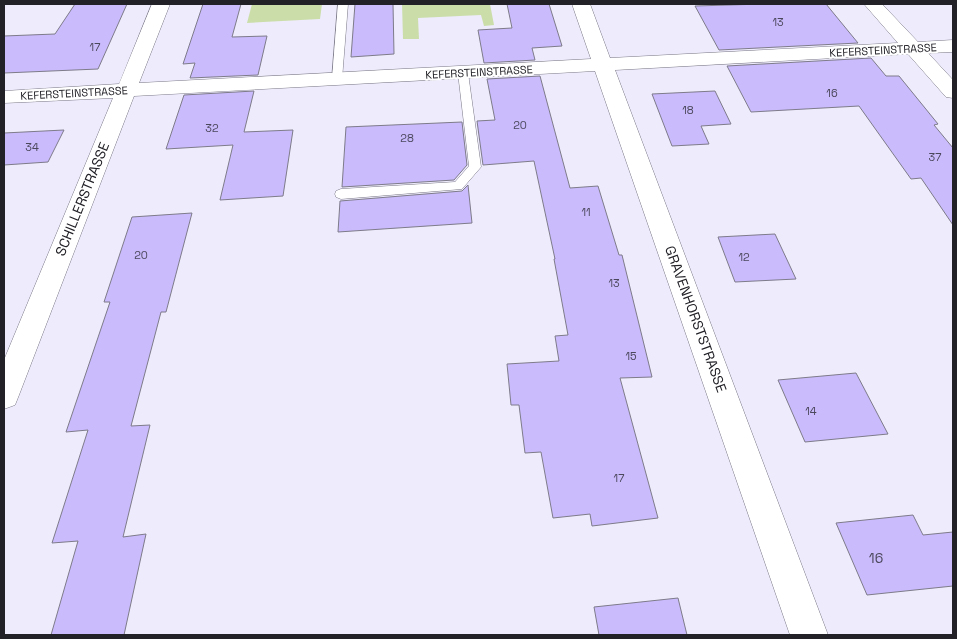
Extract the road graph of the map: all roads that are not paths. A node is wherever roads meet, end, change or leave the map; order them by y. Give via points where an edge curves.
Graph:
1 (161, 4) edge
2 (342, 4) edge
3 (582, 4) edge
4 (873, 4) edge
5 (953, 46) edge
6 (913, 48) junction
7 (604, 65) junction
8 (464, 72) junction
9 (337, 79) junction
10 (126, 90) junction
11 (953, 92) edge
12 (4, 97) edge
13 (341, 194) dead end
14 (4, 395) edge
15 (810, 635) edge

1 - 10 street, SCHILLERSTRASSE
2 - 9 lane
3 - 7 street, GRAVENHORSTSTRASSE
4 - 6 street
5 - 6 street, KEFERSTEINSTRASSE
6 - 7 street, KEFERSTEINSTRASSE
6 - 11 street
7 - 8 street, KEFERSTEINSTRASSE
7 - 15 street, GRAVENHORSTSTRASSE
8 - 9 street, KEFERSTEINSTRASSE
8 - 13 lane via 475,167 458,186
9 - 10 street, KEFERSTEINSTRASSE
10 - 12 street, KEFERSTEINSTRASSE
10 - 14 street, SCHILLERSTRASSE

